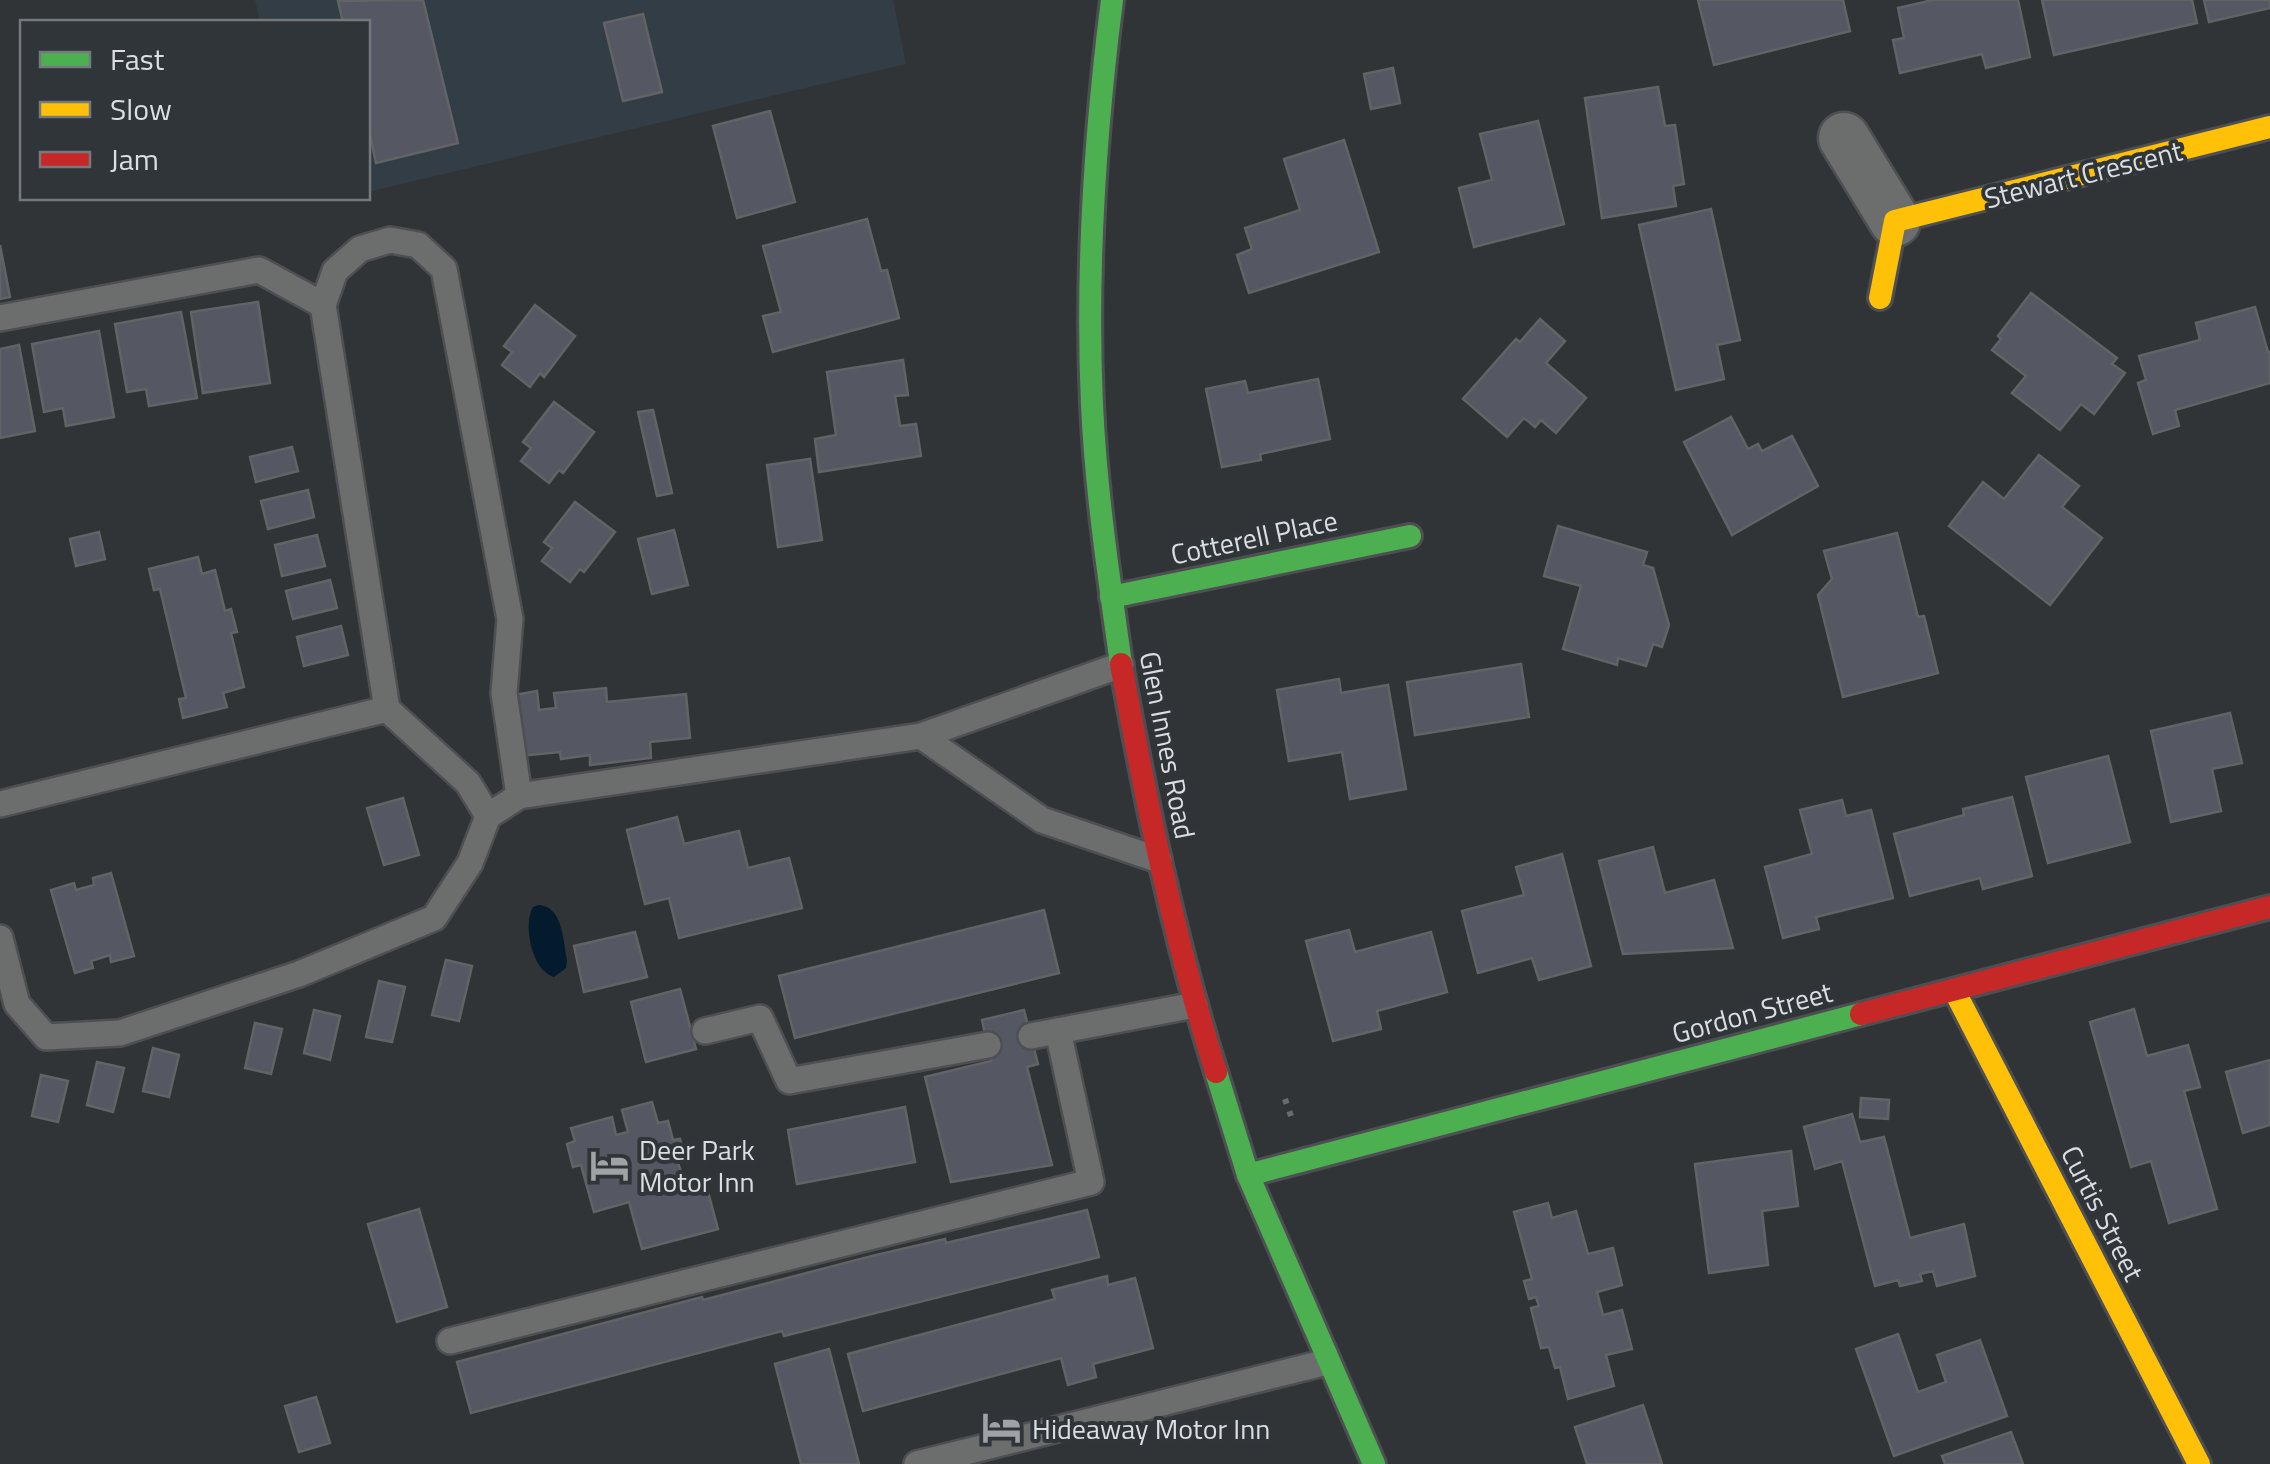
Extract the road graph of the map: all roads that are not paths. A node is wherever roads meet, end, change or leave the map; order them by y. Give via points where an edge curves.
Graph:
1 (1112, 0) edge
2 (2270, 127) edge
3 (1844, 138) dead end
4 (1895, 221) junction
5 (1880, 298) dead end
6 (323, 304) junction
7 (0, 318) edge
8 (1410, 536) dead end
9 (1110, 597) junction
10 (1121, 664) junction
11 (387, 709) junction
12 (921, 736) junction
13 (518, 796) junction
14 (0, 804) edge
15 (488, 816) junction
16 (1159, 860) junction
17 (2270, 907) edge
18 (0, 938) edge
19 (1954, 990) junction
20 (1195, 1006) junction
21 (705, 1030) dead end
22 (1058, 1032) junction
23 (1031, 1036) dead end
24 (988, 1044) dead end
25 (1248, 1175) junction
26 (450, 1341) dead end
27 (1328, 1362) junction
28 (917, 1464) edge
29 (1374, 1464) edge
30 (2199, 1464) edge

1 - 9 street, Glen Innes Road via 1101,88 1092,309 1092,405
2 - 4 street, Stewart Crescent
3 - 4 street
4 - 5 street
6 - 7 lane via 259,270
6 - 11 lane
6 - 13 lane via 335,271 360,249 390,240 418,245 444,269 510,620 504,693
8 - 9 street, Cotterell Place
9 - 10 street, Glen Innes Road
10 - 12 lane
10 - 16 street, Glen Innes Road
11 - 14 lane
11 - 15 lane via 468,782
12 - 13 lane
12 - 16 lane via 1042,820
13 - 15 lane
15 - 18 lane via 470,863 434,918 299,974 120,1032 46,1037 17,1004
16 - 20 street, Glen Innes Road
17 - 19 street, Gordon Street
19 - 25 street, Gordon Street
19 - 30 street, Curtis Street
20 - 22 lane
20 - 25 street, Glen Innes Road
21 - 24 lane via 760,1018 789,1082
22 - 23 lane
22 - 26 lane via 1091,1182
25 - 27 street, Glen Innes Road
27 - 28 lane
27 - 29 street, Glen Innes Road

